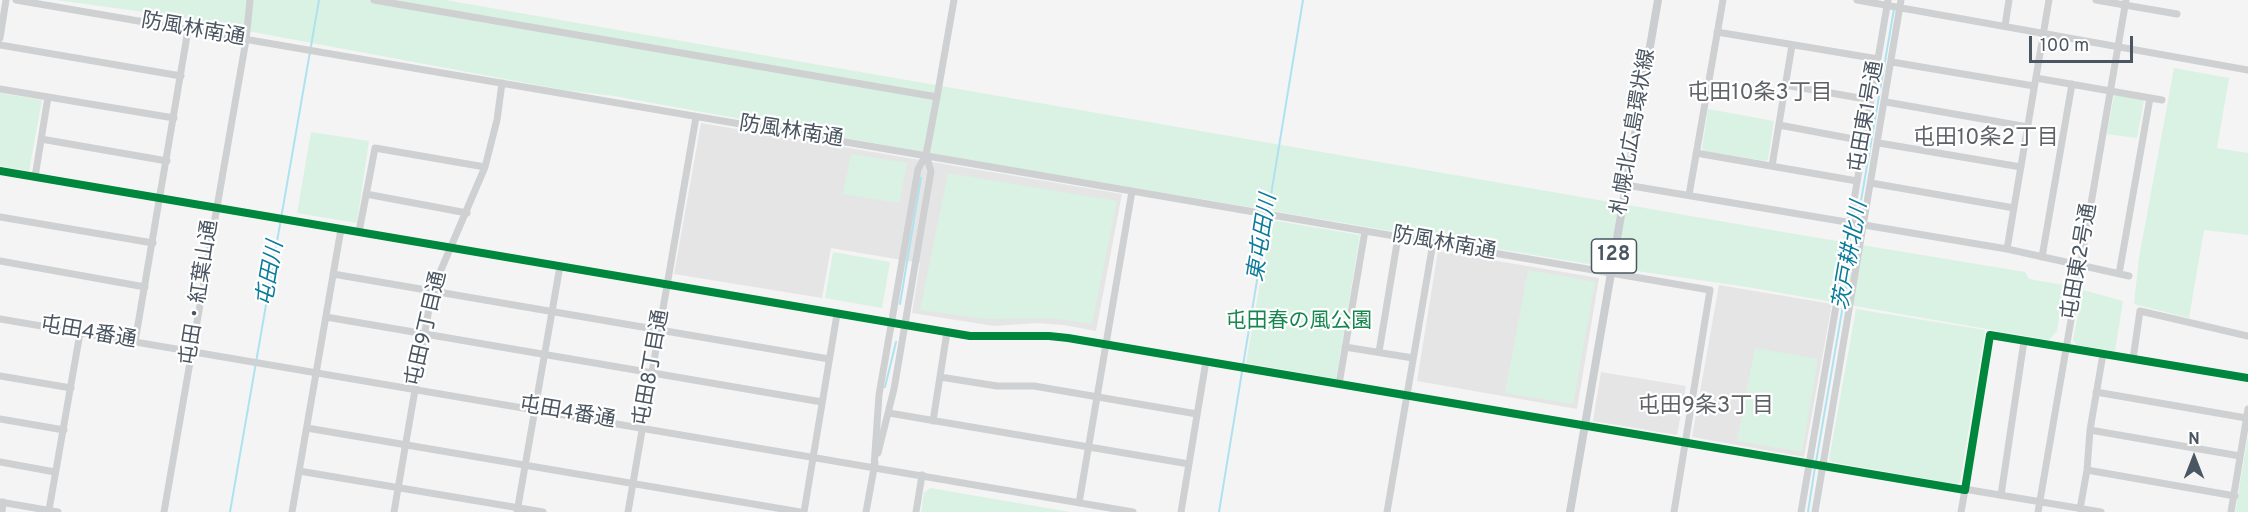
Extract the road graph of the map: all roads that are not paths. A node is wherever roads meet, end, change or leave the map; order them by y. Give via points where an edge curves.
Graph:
1 (6, 0) edge
2 (16, 0) edge
3 (250, 0) edge
4 (374, 0) edge
5 (954, 0) edge
6 (1658, 0) edge
7 (1723, 0) edge
8 (1857, 0) edge
9 (2009, 0) edge
10 (2049, 0) edge
11 (2096, 0) edge
12 (2126, 3) edge
13 (1894, 5) edge
14 (2177, 14) dead end
15 (2005, 26) junction
16 (188, 30) junction
17 (1717, 32) junction
18 (2043, 34) junction
19 (0, 38) edge
20 (246, 40) junction
21 (0, 45) edge
22 (1792, 45) junction
23 (2119, 47) junction
24 (1878, 59) junction
25 (1892, 62) junction
26 (2248, 70) edge
27 (181, 76) junction
28 (2035, 82) junction
29 (502, 83) junction
30 (2072, 84) junction
31 (1785, 85) junction
32 (0, 89) edge
33 (2111, 90) junction
34 (48, 97) junction
35 (938, 97) junction
36 (2150, 98) junction
37 (1871, 100) junction
38 (2162, 100) dead end
39 (1886, 102) junction
40 (696, 117) junction
41 (174, 118) junction
42 (1779, 125) junction
43 (2028, 126) junction
44 (41, 139) junction
45 (1864, 141) junction
46 (1879, 143) junction
47 (1696, 153) junction
48 (926, 155) junction
49 (167, 160) junction
50 (1772, 166) junction
51 (485, 167) junction
52 (2021, 167) junction
53 (0, 171) edge
54 (35, 177) junction
55 (1857, 181) junction
56 (1871, 183) junction
57 (1626, 185) junction
58 (1132, 191) junction
59 (366, 194) junction
60 (1689, 195) junction
61 (160, 198) junction
62 (215, 208) junction
63 (2014, 208) junction
64 (467, 213) junction
65 (0, 217) edge
66 (1858, 224) junction
67 (341, 229) junction
68 (1365, 231) junction
69 (359, 232) junction
70 (1398, 237) junction
71 (153, 243) junction
72 (1433, 243) junction
73 (449, 248) junction
74 (2007, 249) junction
75 (2042, 257) junction
76 (0, 261) edge
77 (2081, 265) junction
78 (560, 266) junction
79 (1611, 273) junction
80 (333, 274) junction
81 (2119, 274) junction
82 (2129, 276) dead end
83 (668, 284) junction
84 (145, 287) junction
85 (432, 291) junction
86 (552, 312) junction
87 (837, 314) junction
88 (326, 317) junction
89 (0, 319) edge
90 (891, 323) junction
91 (906, 325) junction
92 (659, 330) junction
93 (947, 332) junction
94 (80, 333) junction
95 (423, 334) junction
96 (2248, 336) edge
97 (2024, 341) junction
98 (135, 342) junction
99 (1107, 344) junction
100 (1346, 347) junction
101 (2066, 348) junction
102 (192, 351) junction
103 (1379, 352) junction
104 (2103, 354) junction
105 (544, 355) junction
106 (1413, 358) junction
107 (829, 359) junction
108 (2133, 359) junction
109 (1206, 361) junction
110 (316, 372) junction
111 (652, 374) junction
112 (0, 376) edge
113 (940, 377) junction
114 (2248, 378) edge
115 (1339, 384) junction
116 (71, 388) junction
117 (415, 388) junction
118 (2096, 392) junction
119 (1407, 396) junction
120 (1098, 397) junction
121 (822, 402) junction
122 (535, 409) junction
123 (2248, 409) edge
124 (889, 413) junction
125 (1197, 414) junction
126 (2246, 418) junction
127 (0, 419) edge
128 (933, 421) junction
129 (1585, 426) junction
130 (643, 427) junction
131 (307, 428) junction
132 (64, 430) junction
133 (2090, 430) junction
134 (1686, 443) junction
135 (405, 445) junction
136 (1089, 448) junction
137 (813, 456) junction
138 (2240, 456) junction
139 (0, 462) edge
140 (1189, 464) junction
141 (525, 465) junction
142 (1816, 465) junction
143 (874, 467) junction
144 (2087, 470) junction
145 (299, 471) junction
146 (55, 472) junction
147 (922, 475) junction
148 (633, 483) junction
149 (398, 487) junction
150 (1965, 490) junction
151 (2001, 495) junction
152 (2235, 496) junction
153 (2, 502) edge
154 (1079, 502) junction
155 (2040, 502) junction
156 (2080, 508) junction
157 (49, 510) junction
158 (517, 510) edge
159 (2, 512) edge
160 (58, 512) edge
161 (164, 512) edge
162 (292, 512) edge
163 (394, 512) edge
164 (543, 512) edge
165 (628, 512) edge
166 (802, 512) edge
167 (866, 512) edge
168 (916, 512) edge
169 (1133, 512) edge
170 (1181, 512) edge
171 (1387, 512) edge
172 (1570, 512) edge
173 (1674, 512) edge
174 (1801, 512) edge
175 (1815, 512) edge
176 (1961, 512) edge
177 (2038, 512) edge
178 (2101, 512) edge
179 (2231, 512) edge

1 - 19 street
2 - 16 street, 防風林南通
3 - 20 street, 屯田・紅葉山通
4 - 35 street
5 - 35 street
6 - 57 main road, 札幌北広島環状線 / 128
7 - 17 street
8 - 13 street
9 - 15 street
10 - 18 street
11 - 12 street
12 - 14 street
12 - 23 street, 屯田東2号通
13 - 15 street
13 - 24 street, 屯田東1号通
13 - 25 street, 屯田東1号通
15 - 18 street
16 - 20 street, 防風林南通
16 - 27 street
17 - 22 street
17 - 47 street
18 - 23 street
18 - 28 street
20 - 29 street, 防風林南通
20 - 62 street, 屯田・紅葉山通
21 - 27 street
22 - 24 street
22 - 31 street
23 - 26 street
23 - 33 street, 屯田東2号通
24 - 37 street, 屯田東1号通
25 - 28 street
25 - 39 street, 屯田東1号通
27 - 41 street
28 - 30 street
28 - 43 street
29 - 40 street, 防風林南通
29 - 51 street, 屯田9丁目通
30 - 33 street
30 - 75 street
31 - 37 street
31 - 42 street
32 - 34 street
33 - 36 street
33 - 77 street, 屯田東2号通
34 - 41 street
34 - 44 street
35 - 48 street
36 - 38 street
36 - 81 street
37 - 45 street, 屯田東1号通
39 - 43 street
39 - 46 street, 屯田東1号通
40 - 48 street, 防風林南通
40 - 83 street, 屯田8丁目通
41 - 49 street
42 - 45 street
42 - 50 street
43 - 52 street
44 - 49 street
44 - 54 street
45 - 55 street, 屯田東1号通
46 - 52 street
46 - 56 street, 屯田東1号通
47 - 50 street
47 - 60 street
48 - 58 street, 防風林南通
48 - 90 street via 918,170
48 - 91 street via 931,171
49 - 61 street
50 - 55 street
51 - 59 street via 375,148
51 - 64 street, 屯田9丁目通
52 - 63 street
53 - 54 street
54 - 61 street
55 - 66 street, 屯田東1号通
56 - 63 street
56 - 66 street, 屯田東1号通
57 - 60 street
57 - 79 main road, 札幌北広島環状線 / 128
58 - 68 street, 防風林南通
58 - 99 street
59 - 64 street
59 - 69 street
60 - 66 street
61 - 62 street
61 - 71 street
62 - 67 street
62 - 102 street, 屯田・紅葉山通
63 - 74 street
64 - 73 street, 屯田9丁目通
65 - 71 street
66 - 74 street
66 - 142 street, 屯田東1号通
66 - 142 street, 屯田東1号通
67 - 69 street
67 - 80 street
68 - 70 street, 防風林南通
68 - 100 street
69 - 73 street
70 - 72 street, 防風林南通
70 - 103 street
71 - 84 street
72 - 79 street, 防風林南通
72 - 106 street
73 - 78 street
73 - 85 street, 屯田9丁目通
74 - 75 street
75 - 77 street
76 - 84 street
77 - 81 street
77 - 101 street, 屯田東2号通
78 - 83 street
78 - 86 street
79 - 129 main road, 札幌北広島環状線 / 128
79 - 134 street, 防風林南通 via 1710,290
80 - 85 street
80 - 88 street
81 - 82 street
83 - 87 street
83 - 92 street, 屯田8丁目通
84 - 98 street
85 - 86 street
85 - 95 street, 屯田9丁目通
86 - 92 street
86 - 105 street
87 - 90 street
87 - 107 street
88 - 95 street
88 - 110 street
89 - 94 street, 屯田4番通
90 - 91 street
90 - 143 street via 879,395
91 - 93 street
91 - 124 street
92 - 107 street
92 - 111 street, 屯田8丁目通
93 - 99 street via 970,336 1049,336
93 - 113 street
94 - 98 street, 屯田4番通
94 - 116 street
95 - 105 street
95 - 117 street, 屯田9丁目通
96 - 108 street via 2140,311
97 - 101 street
97 - 150 street via 1990,335
97 - 151 street
98 - 102 street, 屯田4番通
99 - 109 street
99 - 120 street
100 - 103 street
100 - 115 street
101 - 104 street
101 - 155 street, 屯田東2号通
102 - 110 street, 屯田4番通
102 - 161 street, 屯田・紅葉山通
103 - 106 street
104 - 108 street
104 - 118 street
105 - 111 street
105 - 122 street
106 - 119 street
107 - 121 street
108 - 114 street
109 - 115 street
109 - 125 street
110 - 117 street, 屯田4番通
110 - 131 street
111 - 121 street
111 - 130 street, 屯田8丁目通
112 - 116 street
113 - 120 street
113 - 128 street
115 - 119 street
116 - 132 street
117 - 122 street, 屯田4番通
117 - 135 street, 屯田9丁目通
118 - 126 street
118 - 133 street
119 - 129 street
119 - 171 street
120 - 125 street
120 - 136 street
121 - 137 street
122 - 130 street, 屯田4番通
122 - 141 street
123 - 126 street
124 - 128 street
124 - 143 street
125 - 140 street
126 - 138 street
127 - 132 street
128 - 136 street
129 - 134 street
129 - 172 main road, 札幌北広島環状線 / 128
130 - 137 street, 屯田4番通
130 - 148 street, 屯田8丁目通
131 - 135 street
131 - 145 street
132 - 146 street
133 - 138 street
133 - 144 street
134 - 142 street
134 - 173 street
135 - 141 street
135 - 149 street, 屯田9丁目通
136 - 140 street
136 - 154 street
137 - 143 street, 屯田4番通
137 - 166 street
138 - 152 street
139 - 146 street
140 - 170 street
141 - 148 street
141 - 158 street
142 - 150 street
142 - 174 street, 屯田東1号通
142 - 175 street, 屯田東1号通
143 - 147 street, 屯田4番通
143 - 167 street
144 - 152 street
144 - 156 street
145 - 149 street
145 - 162 street
146 - 157 street
147 - 154 street, 屯田4番通
147 - 168 street
148 - 165 street, 屯田8丁目通
148 - 166 street
149 - 158 street
149 - 163 street, 屯田9丁目通
150 - 151 street
150 - 176 street
151 - 155 street
152 - 179 street
153 - 157 street
153 - 159 street
154 - 169 street, 屯田4番通
155 - 156 street
155 - 177 street, 屯田東2号通
156 - 178 street
157 - 160 street
158 - 164 street

